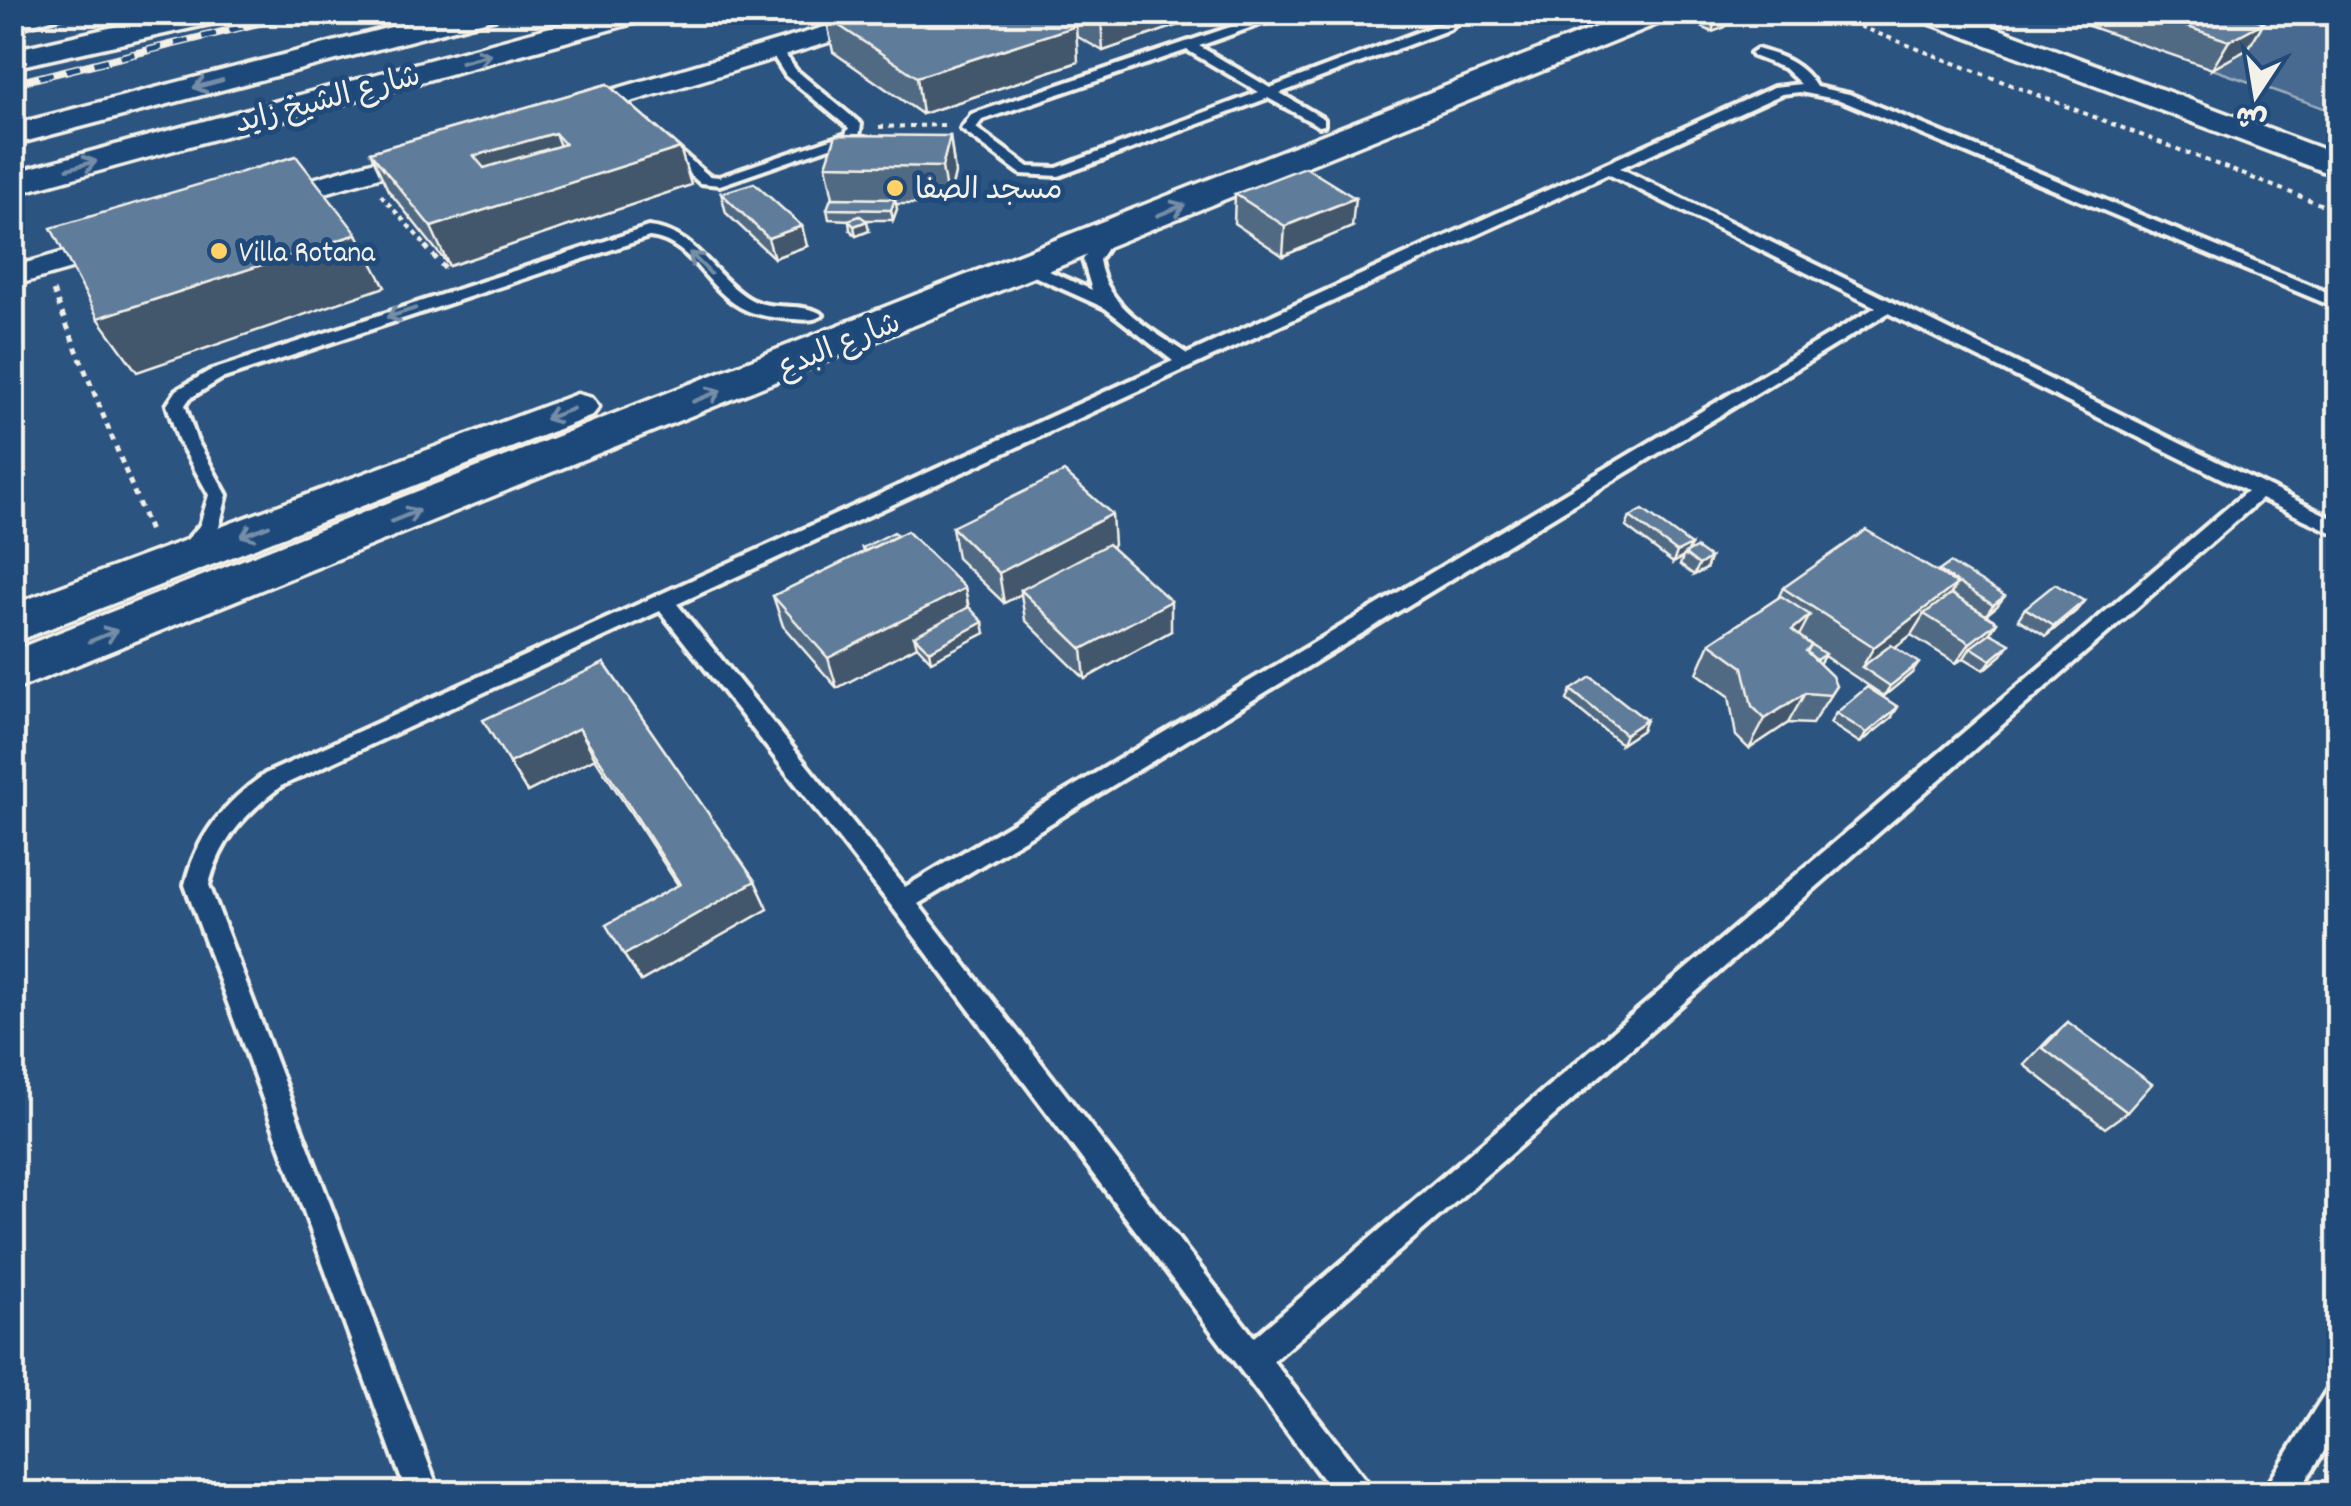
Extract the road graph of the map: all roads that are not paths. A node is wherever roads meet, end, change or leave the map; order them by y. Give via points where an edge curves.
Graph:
1 (70, 12) edge
2 (205, 12) edge
3 (224, 12) edge
4 (424, 12) edge
5 (486, 12) edge
6 (642, 12) edge
7 (903, 12) edge
8 (1288, 12) edge
9 (1450, 12) edge
10 (1662, 12) edge
11 (1916, 12) edge
12 (1950, 16) edge
13 (1566, 20) edge
14 (12, 26) edge
15 (142, 30) junction
16 (1191, 47) junction
17 (344, 49) junction
18 (1756, 53) dead end
19 (12, 59) edge
20 (783, 62) junction
21 (1810, 90) junction
22 (1268, 92) junction
23 (1319, 122) junction
24 (526, 124) edge
25 (649, 132) edge
26 (12, 135) edge
27 (469, 141) edge
28 (2338, 142) edge
29 (1606, 167) junction
30 (2338, 167) edge
31 (12, 184) edge
32 (1136, 192) junction
33 (244, 208) edge
34 (150, 236) edge
35 (1107, 236) junction
36 (1030, 268) junction
37 (36, 282) edge
38 (2338, 303) edge
39 (1887, 306) junction
40 (1117, 308) junction
41 (815, 315) junction
42 (1186, 362) junction
43 (2260, 490) junction
44 (2338, 529) edge
45 (171, 564) junction
46 (664, 603) junction
47 (12, 624) edge
48 (12, 672) edge
49 (902, 901) junction
50 (1251, 1360) junction
51 (2338, 1401) edge
52 (424, 1494) edge
53 (1354, 1494) edge
54 (2278, 1494) edge

1 - 14 lane
2 - 15 main road
3 - 15 main road
4 - 17 main road
5 - 17 main road, شارع الشيخ زايد
31 -> 6 main road, شارع الشيخ زايد
7 - 20 street
8 - 16 lane
9 - 22 lane via 1454,20 1446,26
35 -> 10 main road, شارع البدع
11 - 12 main road
12 - 28 main road
12 - 30 main road
13 - 23 main road, شارع البدع
15 - 19 main road
16 - 22 lane
16 - 22 lane via 977,116 968,124 971,133 1026,171 1058,172
17 -> 26 main road, شارع الشيخ زايد
18 - 21 lane via 1806,77
20 - 24 street
20 - 25 lane via 856,132 720,182 705,180
21 - 29 lane via 1763,95
21 - 38 lane via 1844,97
22 - 23 lane
23 - 32 main road, شارع البدع
27 - 33 street
29 - 39 lane
29 - 42 lane
32 - 36 main road via 1114,212 1030,247 1022,256
32 - 41 main road, شارع البدع
34 - 37 street
35 - 36 main road, شارع البدع
35 - 40 lane via 1091,269
36 - 40 lane
48 -> 36 main road, شارع البدع
39 - 43 lane
39 - 49 lane
40 - 42 lane
41 -> 45 main road, شارع البدع
41 -> 45 lane via 750,306 674,236 658,231 216,375 176,405 218,495 209,527
42 - 46 lane
43 - 44 lane
43 - 50 lane
45 - 47 main road, شارع البدع
46 - 49 lane
46 - 52 lane via 274,780 230,815 202,857 197,885
49 - 50 lane
50 - 53 lane
51 - 54 lane

